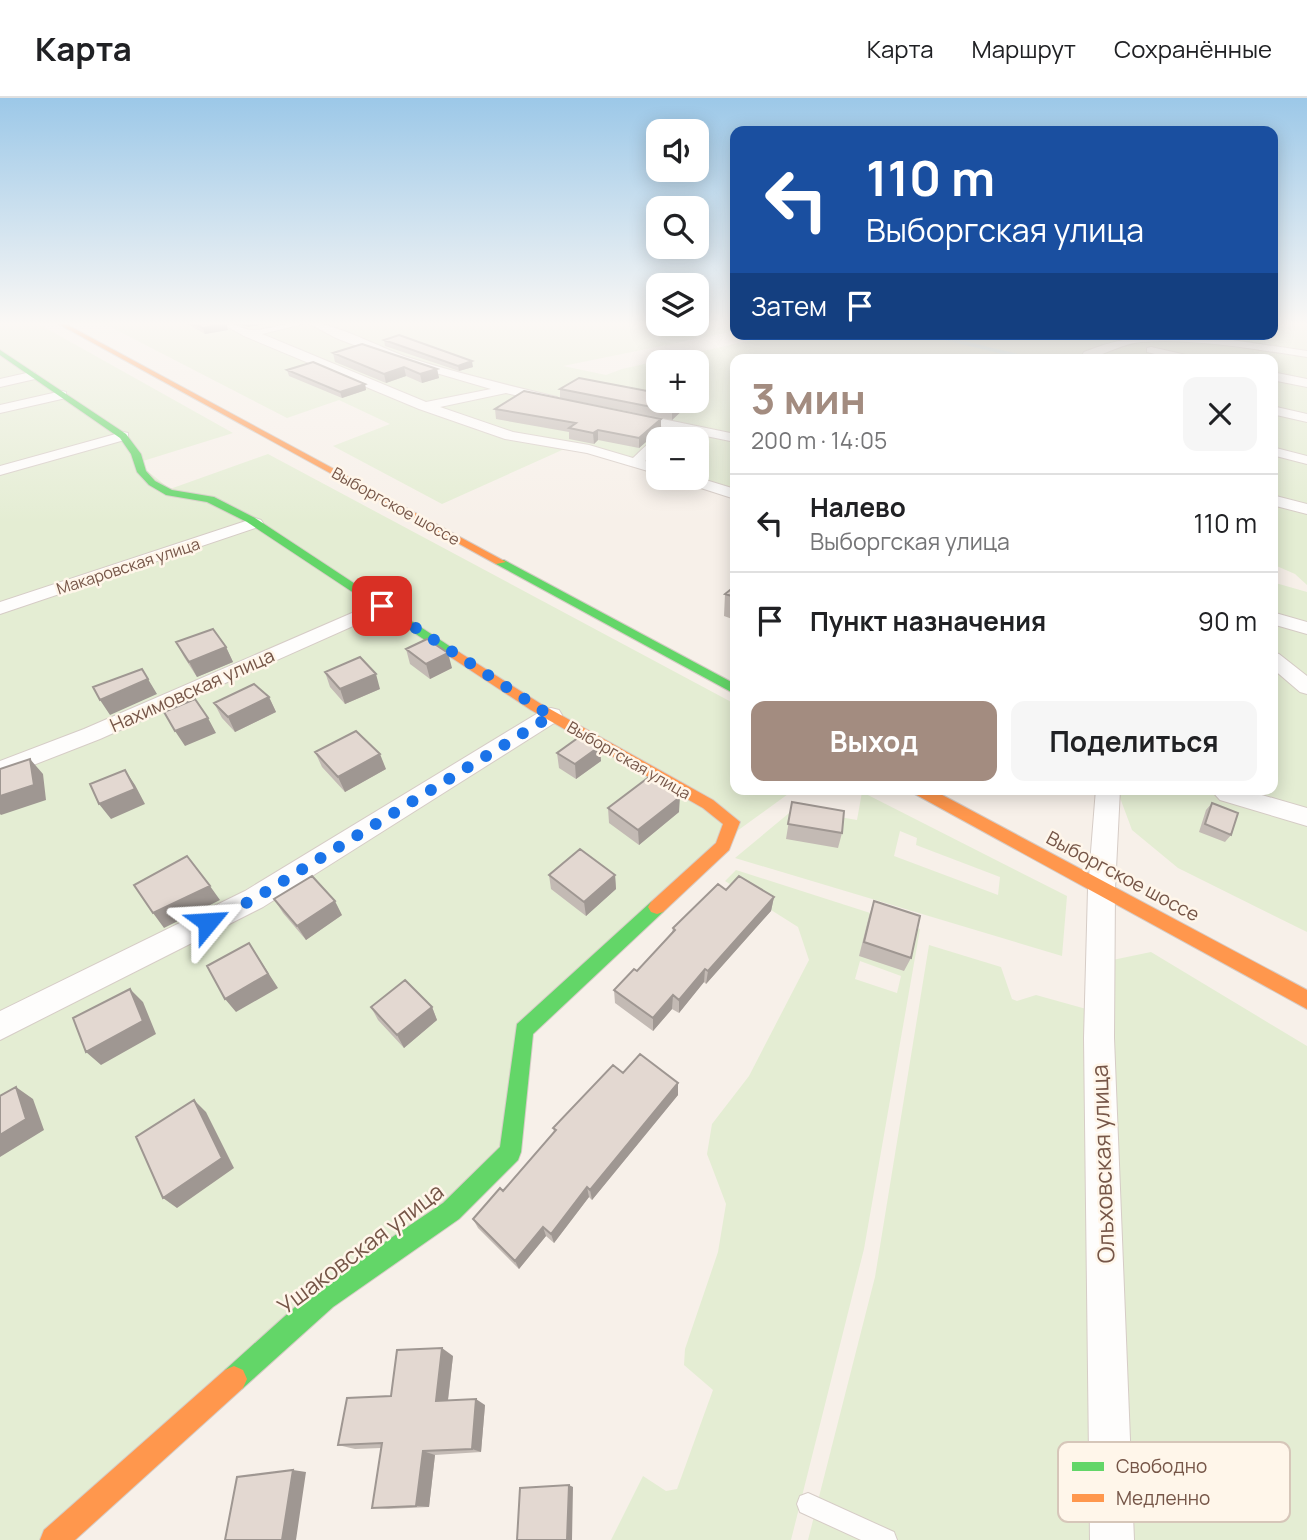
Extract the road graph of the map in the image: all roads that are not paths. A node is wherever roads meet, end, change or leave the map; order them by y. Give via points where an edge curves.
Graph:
1 (53, 389) edge
2 (183, 389) edge
3 (383, 389) edge
4 (505, 390) joint
5 (62, 395) junction
6 (571, 404) edge
7 (424, 406) junction
8 (0, 409) edge
9 (1278, 411) edge
10 (610, 412) edge
11 (1307, 418) edge
12 (677, 427) edge
13 (709, 433) edge
14 (123, 436) junction
15 (730, 437) edge
16 (646, 453) edge
17 (1278, 453) edge
18 (1307, 460) edge
19 (635, 463) junction
20 (646, 466) edge
21 (0, 471) edge
22 (709, 486) edge
23 (730, 492) edge
24 (1278, 502) edge
25 (1307, 509) edge
26 (255, 523) junction
27 (382, 606) junction
28 (0, 608) edge
29 (1278, 620) edge
30 (1307, 628) edge
31 (1278, 663) edge
32 (730, 687) edge
33 (1307, 687) edge
34 (551, 716) junction
35 (0, 770) edge
36 (929, 795) edge
37 (1108, 795) edge
38 (1231, 795) edge
39 (1307, 817) edge
40 (729, 830) joint
41 (1100, 888) junction
42 (1307, 1000) edge
43 (0, 1026) edge
44 (1110, 1442) edge
45 (808, 1504) dead end
46 (1112, 1522) edge
47 (54, 1540) edge
48 (886, 1540) edge
49 (1112, 1540) edge

1 - 5 street, Выборгская улица
2 - 32 street, Выборгское шоссе
3 - 7 street
4 - 6 street
4 - 7 street
5 - 8 street
5 - 14 street, Выборгская улица
7 - 19 street via 510,436 589,449
9 - 11 street
10 - 12 street
13 - 15 street
14 - 21 street
14 - 26 street, Выборгская улица via 152,483 169,493 209,499
16 - 19 street
17 - 18 street
19 - 20 street
22 - 23 street
24 - 25 street
26 - 27 street, Выборгская улица
26 - 28 street, Макаровская улица
27 - 34 street, Выборгская улица
27 - 35 street, Нахимовская улица
29 - 30 street
31 - 33 street
34 - 40 street, Выборгская улица via 708,804 732,822
34 - 43 street via 254,899
36 - 41 street, Выборгское шоссе
37 - 41 street, Ольховская улица
38 - 39 street
40 - 47 street, Ушаковская улица via 723,846 524,1030 510,1152 451,1211 324,1298
41 - 42 street, Выборгское шоссе
41 - 44 street, Ольховская улица via 1097,1023
45 - 48 lane
46 - 49 street, Ольховская улица

